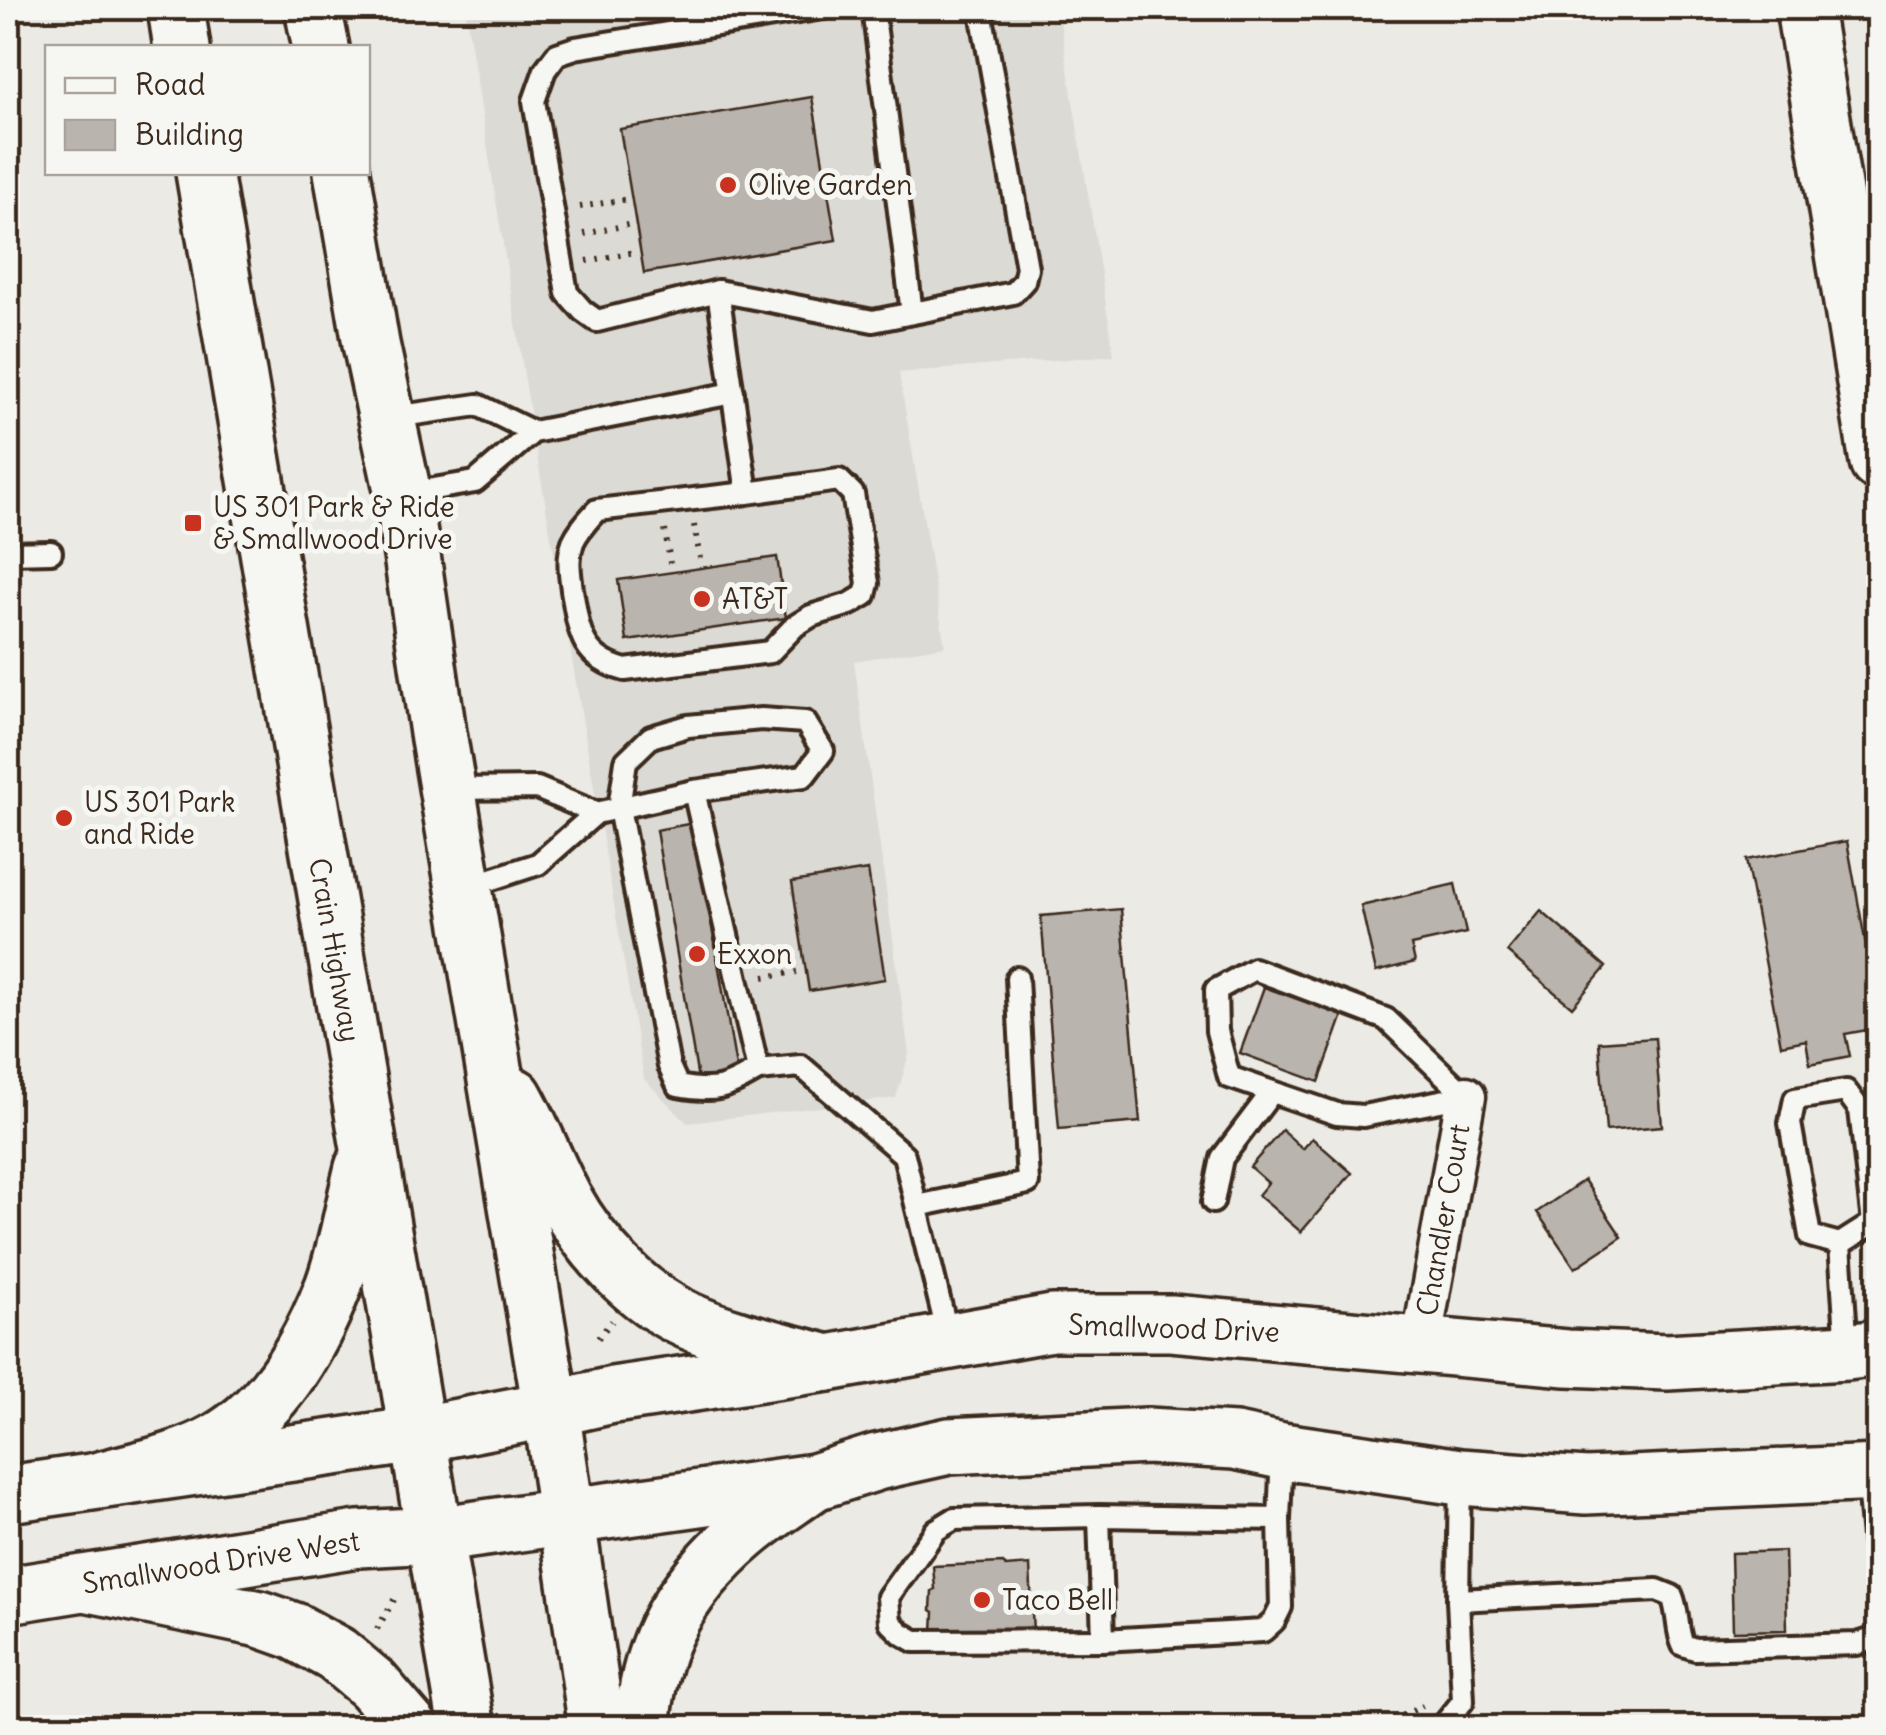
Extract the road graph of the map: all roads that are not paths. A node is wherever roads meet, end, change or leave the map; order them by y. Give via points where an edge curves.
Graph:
1 (176, 8) edge
2 (313, 8) edge
3 (823, 8) edge
4 (873, 8) edge
5 (978, 8) edge
6 (1804, 8) edge
7 (182, 45) edge
8 (320, 45) edge
9 (205, 175) edge
10 (343, 175) edge
11 (718, 291) junction
12 (912, 313) junction
13 (1872, 378) edge
14 (733, 393) junction
15 (387, 418) junction
16 (533, 432) junction
17 (1878, 462) edge
18 (747, 493) junction
19 (403, 494) junction
20 (8, 552) edge
21 (50, 552) dead end
22 (447, 789) junction
23 (694, 791) junction
24 (619, 808) junction
25 (596, 813) junction
26 (464, 888) junction
27 (1018, 978) dead end
28 (492, 1059) junction
29 (758, 1070) junction
30 (1272, 1092) junction
31 (1466, 1096) junction
32 (368, 1146) junction
33 (1212, 1202) dead end
34 (916, 1206) junction
35 (1840, 1244) junction
36 (949, 1342) junction
37 (1421, 1345) junction
38 (1863, 1350) edge
39 (828, 1363) junction
40 (551, 1410) junction
41 (417, 1435) junction
42 (1282, 1452) junction
43 (1872, 1474) edge
44 (1460, 1477) junction
45 (100, 1480) junction
46 (814, 1482) junction
47 (8, 1494) edge
48 (1099, 1516) junction
49 (566, 1517) junction
50 (1279, 1519) junction
51 (434, 1535) junction
52 (85, 1582) junction
53 (1878, 1588) edge
54 (8, 1595) edge
55 (1458, 1600) junction
56 (1878, 1632) edge
57 (1103, 1640) junction
58 (410, 1728) edge
59 (468, 1728) edge
60 (597, 1728) edge
61 (642, 1728) edge
62 (1441, 1728) edge

1 - 7 main road
2 - 8 main road
3 - 11 lane via 574,48 557,54 545,70 534,100 568,293 597,320
4 - 12 lane
5 - 12 lane via 1027,268 1012,293
6 - 13 main road
9 - 32 main road, Crain Highway
10 - 15 main road
11 - 12 lane via 873,321
11 - 14 lane
13 - 17 main road
14 - 16 lane
14 - 18 lane
15 - 16 lane via 478,405
15 - 19 main road
16 - 19 lane via 474,482
18 - 18 lane via 840,480 853,494 865,595 795,626 770,652 625,670 597,657 579,631 568,561 582,526 597,510
19 - 22 main road
20 - 21 lane
22 - 25 lane via 538,788
22 - 26 main road
23 - 24 lane
23 - 24 lane via 804,776 823,751 805,722 688,726 651,737 626,761
23 - 29 lane
24 - 25 lane
24 - 29 lane via 678,1086 729,1087
25 - 26 lane via 538,864
26 - 28 main road
27 - 34 lane via 1028,1183
28 - 39 main road via 565,1200 637,1287 689,1321
28 - 40 main road
29 - 34 lane via 801,1066 890,1142 904,1155
30 - 31 lane via 1362,1116
30 - 31 lane via 1229,1077 1217,1031 1216,990 1254,970 1386,1019
30 - 33 lane via 1222,1158
31 - 37 street, Chandler Court
32 - 41 main road, Crain Highway
32 - 45 main road via 334,1283 306,1345 272,1394 216,1442
34 - 36 lane
35 - 35 lane via 1810,1236 1790,1122 1795,1098 1846,1091 1860,1110 1873,1223
35 - 38 lane
36 - 37 main road, Smallwood Drive via 1052,1323 1171,1323
36 - 39 main road, Smallwood Drive
37 - 38 main road, Smallwood Drive via 1666,1362
39 - 40 main road, Smallwood Drive
40 - 41 main road, Smallwood Drive
40 - 49 main road
41 - 45 main road
41 - 51 main road, Crain Highway
42 - 44 main road
42 - 46 main road via 1148,1436 949,1446
42 - 50 lane
43 - 44 main road via 1586,1486
43 - 53 lane
44 - 55 lane
45 - 47 main road
46 - 49 main road
46 - 61 main road via 744,1532 680,1606 654,1665
48 - 50 lane
48 - 57 lane
48 - 57 lane via 954,1519 936,1530 888,1597 890,1622 915,1641
49 - 51 main road
49 - 60 main road
50 - 57 lane via 1281,1607 1263,1631
51 - 52 main road, Smallwood Drive West via 358,1539
51 - 59 main road, Crain Highway
52 - 54 main road, Smallwood Drive West
52 - 58 main road via 294,1630 372,1684
55 - 56 lane via 1657,1590 1672,1596 1683,1645 1696,1649 1857,1644
55 - 62 lane via 1462,1701

